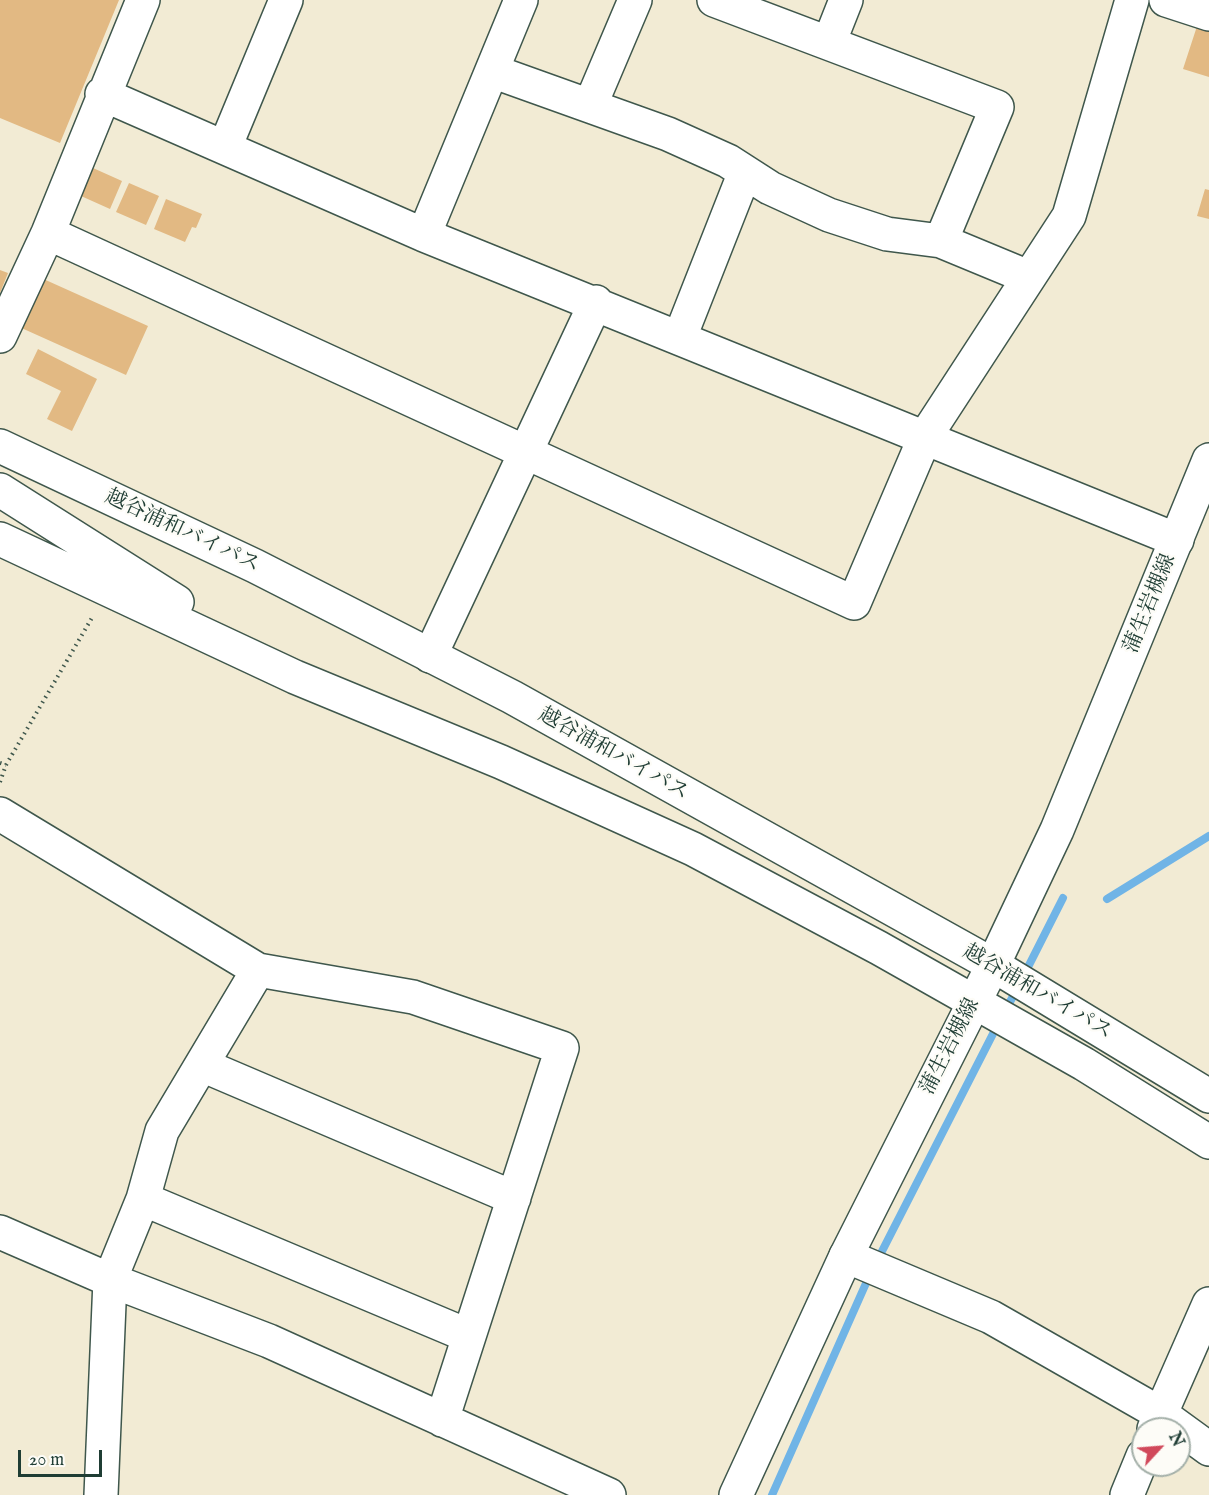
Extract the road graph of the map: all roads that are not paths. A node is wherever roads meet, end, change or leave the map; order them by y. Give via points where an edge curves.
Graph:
1 (143, 0) edge
2 (286, 0) edge
3 (521, 0) edge
4 (634, 0) edge
5 (714, 0) edge
6 (846, 0) edge
7 (1166, 0) edge
8 (1130, 1) edge
9 (1209, 14) edge
10 (829, 43) junction
11 (492, 71) junction
12 (102, 94) junction
13 (590, 106) junction
14 (225, 147) junction
15 (745, 172) junction
16 (48, 232) junction
17 (424, 234) junction
18 (941, 241) junction
19 (1028, 277) junction
20 (596, 302) junction
21 (0, 336) edge
22 (680, 337) junction
23 (925, 437) junction
24 (0, 446) edge
25 (524, 453) junction
26 (1209, 460) edge
27 (0, 490) edge
28 (0, 538) edge
29 (1177, 540) junction
30 (430, 656) junction
31 (295, 677) junction
32 (0, 814) edge
33 (993, 965) junction
34 (258, 970) junction
35 (974, 1001) junction
36 (202, 1065) junction
37 (1209, 1096) edge
38 (1209, 1142) edge
39 (514, 1198) junction
40 (143, 1199) junction
41 (0, 1232) edge
42 (846, 1256) junction
43 (110, 1280) junction
44 (1209, 1304) edge
45 (469, 1336) junction
46 (1150, 1417) edge
47 (1160, 1417) edge
48 (442, 1420) junction
49 (1191, 1439) edge
50 (1209, 1449) edge
51 (1134, 1477) edge
52 (101, 1495) edge
53 (609, 1495) edge
54 (736, 1495) edge
55 (1127, 1495) edge

1 - 12 main road
2 - 14 main road
3 - 11 main road
4 - 13 main road
5 - 10 main road
6 - 10 main road
7 - 9 main road
8 - 19 main road via 1069,216
10 - 18 main road via 997,107
11 - 13 main road
11 - 17 main road
12 - 14 main road
12 - 16 main road
13 - 15 main road via 668,134
14 - 17 main road
15 - 18 main road via 829,215 887,234
15 - 22 main road
16 - 21 main road
16 - 25 main road
17 - 20 main road
18 - 19 main road
19 - 23 main road
20 - 22 main road
20 - 25 main road
22 - 23 main road
23 - 25 main road via 854,603
23 - 29 main road
24 - 30 main road, 越谷浦和バイパス via 255,566
25 - 30 main road
26 - 29 main road, 蒲生岩槻線
27 - 31 main road
28 - 31 main road, 越谷浦和バイパス
29 - 33 main road, 蒲生岩槻線 via 1066,810
30 - 33 main road, 越谷浦和バイパス via 512,697
31 - 35 main road, 越谷浦和バイパス via 501,762 693,849
32 - 34 main road
33 - 35 main road, 蒲生岩槻線
33 - 37 main road, 越谷浦和バイパス
34 - 36 main road
34 - 39 main road via 413,996 562,1048
35 - 38 main road, 越谷浦和バイパス
35 - 42 main road, 蒲生岩槻線
36 - 39 main road
36 - 40 main road via 162,1131
39 - 45 main road
40 - 43 main road
40 - 45 main road
41 - 43 main road
42 - 46 main road via 991,1317
42 - 54 main road, 蒲生岩槻線
43 - 48 main road via 269,1341
43 - 52 main road
44 - 47 main road
45 - 48 main road
48 - 53 main road
49 - 50 main road
51 - 55 main road

